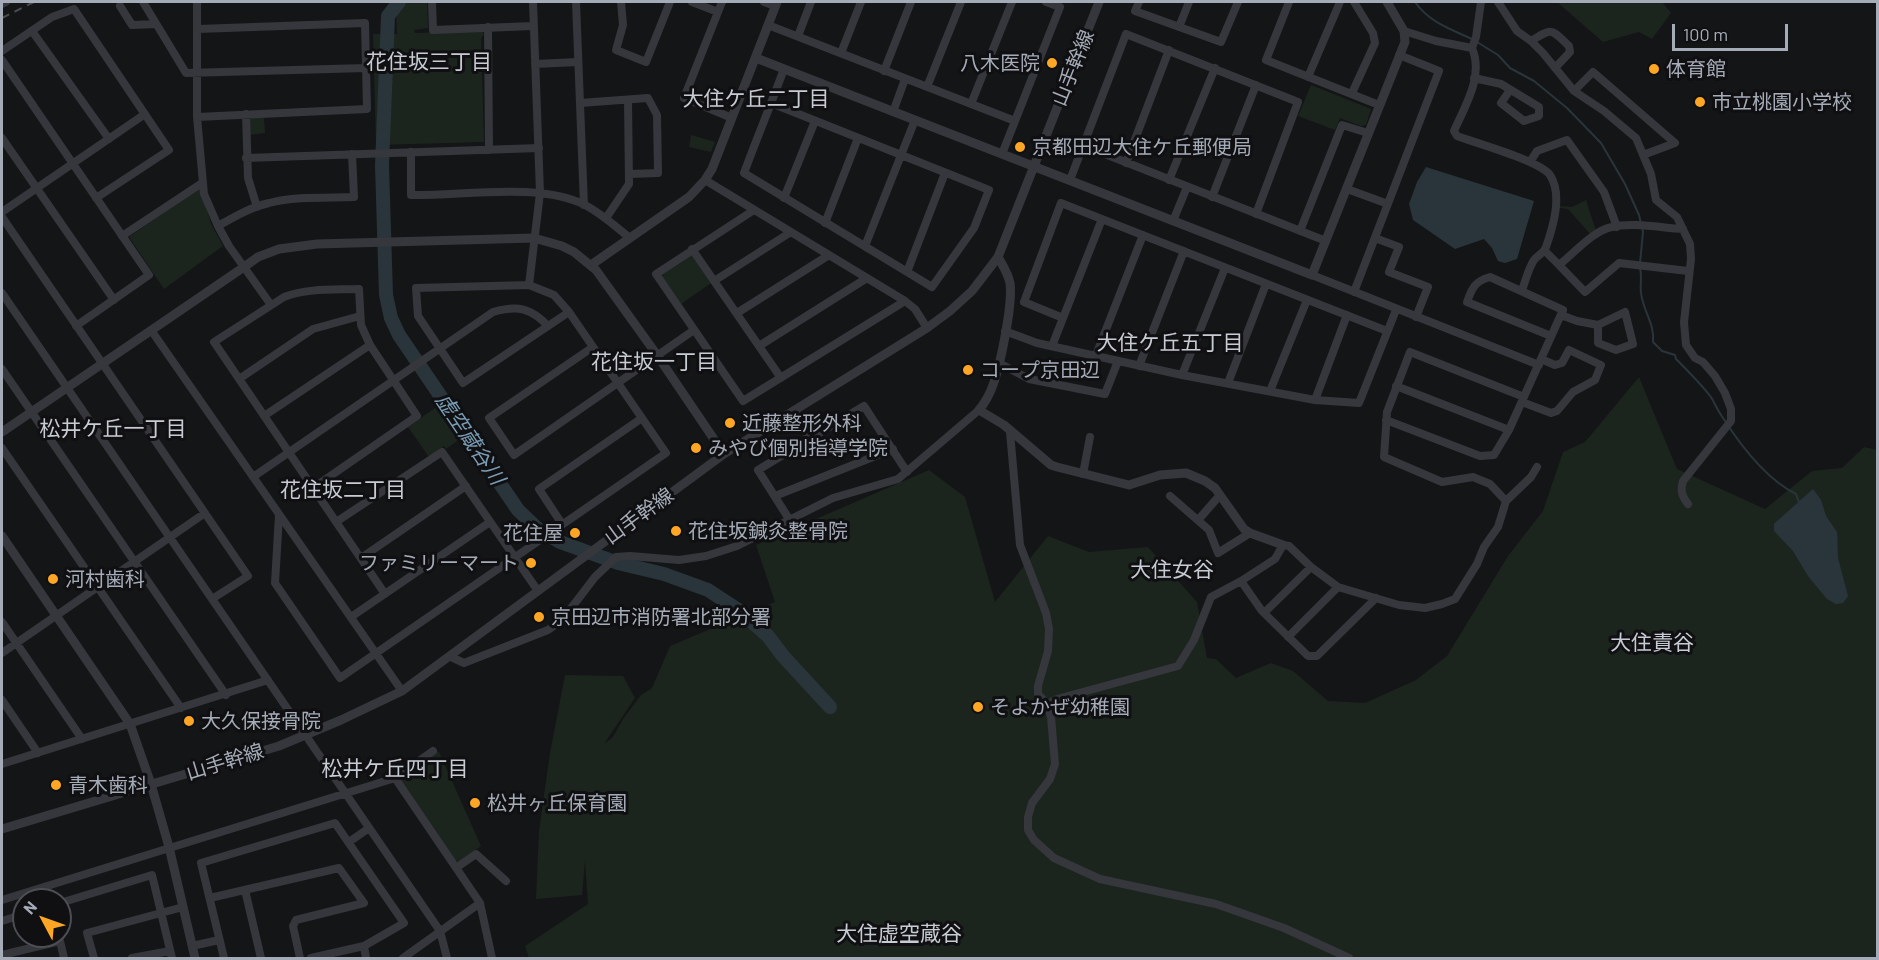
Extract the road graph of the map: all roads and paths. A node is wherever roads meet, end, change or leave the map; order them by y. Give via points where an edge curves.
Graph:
1 (6, 2) edge
2 (143, 2) edge
3 (197, 2) edge
4 (432, 2) edge
5 (533, 2) edge
6 (576, 2) edge
7 (621, 2) edge
8 (669, 2) edge
9 (692, 2) edge
10 (722, 2) edge
11 (764, 2) edge
12 (811, 2) edge
13 (861, 2) edge
14 (911, 2) edge
15 (961, 2) edge
16 (1012, 2) edge
17 (1046, 2) edge
18 (1099, 2) edge
19 (1139, 2) edge
20 (1189, 2) edge
21 (1238, 2) edge
22 (1289, 2) edge
23 (1340, 2) edge
24 (1354, 2) edge
25 (1388, 2) edge
26 (1480, 2) edge
27 (1498, 2) edge
28 (2, 4) edge
29 (776, 4) edge
30 (120, 6) dead end
31 (718, 12) junction
32 (156, 24) junction
33 (768, 25) junction
34 (533, 26) junction
35 (488, 27) junction
36 (1179, 27) junction
37 (198, 29) junction
38 (32, 31) junction
39 (1404, 31) junction
40 (798, 36) junction
41 (1531, 41) junction
42 (1474, 43) junction
43 (1169, 50) junction
44 (2, 51) edge
45 (841, 53) junction
46 (1399, 55) junction
47 (756, 58) junction
48 (2, 60) edge
49 (578, 62) junction
50 (536, 64) junction
51 (366, 68) junction
52 (1215, 68) junction
53 (1555, 68) junction
54 (784, 69) junction
55 (884, 71) junction
56 (198, 74) junction
57 (1308, 77) junction
58 (1474, 78) junction
59 (905, 79) junction
60 (1256, 85) junction
61 (927, 87) junction
62 (1510, 90) junction
63 (1574, 92) junction
64 (1352, 93) junction
65 (628, 100) junction
66 (580, 103) junction
67 (771, 103) junction
68 (971, 104) junction
69 (1379, 105) junction
70 (893, 112) junction
71 (145, 114) junction
72 (246, 114) junction
73 (197, 117) junction
74 (732, 118) junction
75 (915, 120) junction
76 (815, 121) junction
77 (1015, 121) junction
78 (1368, 133) junction
79 (2, 138) edge
80 (858, 138) junction
81 (109, 139) junction
82 (1082, 145) junction
83 (538, 148) junction
84 (489, 150) junction
85 (411, 152) junction
86 (352, 154) junction
87 (1002, 154) junction
88 (901, 155) junction
89 (1643, 155) junction
90 (246, 158) junction
91 (1530, 162) junction
92 (1126, 163) junction
93 (73, 164) junction
94 (1034, 167) junction
95 (945, 173) junction
96 (630, 174) junction
97 (705, 180) junction
98 (1070, 180) junction
99 (1169, 180) junction
100 (202, 183) junction
101 (1187, 187) junction
102 (36, 188) junction
103 (1347, 189) junction
104 (540, 193) junction
105 (1212, 197) junction
106 (96, 198) junction
107 (784, 198) junction
108 (1388, 204) junction
109 (584, 205) junction
110 (257, 207) junction
111 (754, 210) junction
112 (2, 212) edge
113 (1256, 214) junction
114 (2, 217) edge
115 (606, 218) junction
116 (1102, 219) junction
117 (1173, 221) junction
118 (825, 223) junction
119 (218, 226) junction
120 (1617, 226) junction
121 (1683, 229) junction
122 (1300, 231) junction
123 (791, 232) junction
124 (1143, 235) junction
125 (122, 236) junction
126 (534, 238) junction
127 (630, 238) junction
128 (1375, 238) junction
129 (1326, 241) junction
130 (866, 246) junction
131 (692, 249) junction
132 (1184, 251) junction
133 (1545, 251) junction
134 (829, 255) junction
135 (998, 257) junction
136 (591, 265) junction
137 (1559, 265) junction
138 (243, 267) junction
139 (1226, 268) junction
140 (1688, 271) junction
141 (907, 272) junction
142 (1312, 275) junction
143 (867, 278) junction
144 (714, 281) junction
145 (1266, 284) junction
146 (529, 285) junction
147 (1522, 290) junction
148 (1354, 292) junction
149 (2, 293) edge
150 (114, 300) junction
151 (1307, 300) junction
152 (905, 301) junction
153 (271, 305) junction
154 (1396, 310) junction
155 (570, 312) junction
156 (737, 313) junction
157 (1347, 315) junction
158 (1561, 315) junction
159 (360, 316) junction
160 (1416, 317) junction
161 (1063, 318) junction
162 (1598, 325) junction
163 (76, 326) junction
164 (548, 326) junction
165 (927, 328) junction
166 (151, 330) junction
167 (694, 330) junction
168 (1005, 331) junction
169 (1388, 331) junction
170 (1551, 336) junction
171 (370, 345) junction
172 (759, 346) junction
173 (1052, 346) junction
174 (593, 347) junction
175 (437, 350) junction
176 (657, 355) junction
177 (1096, 355) junction
178 (1118, 361) junction
179 (1540, 362) junction
180 (102, 363) junction
181 (999, 363) junction
182 (1139, 366) junction
183 (2, 369) edge
184 (1182, 375) junction
185 (781, 378) junction
186 (239, 379) junction
187 (397, 379) junction
188 (618, 383) junction
189 (1228, 383) junction
190 (1396, 386) junction
191 (67, 388) junction
192 (1270, 391) junction
193 (1315, 400) junction
194 (1523, 400) junction
195 (794, 410) junction
196 (979, 410) junction
197 (31, 412) junction
198 (264, 416) junction
199 (642, 418) junction
200 (1386, 420) junction
201 (1509, 430) junction
202 (2, 432) edge
203 (1010, 432) junction
204 (1090, 436) dead end
205 (809, 438) junction
206 (2, 448) edge
207 (892, 449) junction
208 (289, 452) junction
209 (724, 454) junction
210 (1536, 466) dead end
211 (907, 472) junction
212 (1083, 474) junction
213 (253, 477) junction
214 (466, 486) junction
215 (313, 488) junction
216 (775, 495) junction
217 (1220, 495) junction
218 (1170, 496) dead end
219 (1506, 501) junction
220 (1688, 504) dead end
221 (205, 513) junction
222 (279, 515) junction
223 (789, 519) junction
224 (1199, 519) junction
225 (336, 522) junction
226 (490, 522) junction
227 (562, 524) junction
228 (1250, 534) junction
229 (2, 536) edge
230 (170, 538) junction
231 (1283, 545) junction
232 (514, 557) junction
233 (361, 558) junction
234 (134, 562) junction
235 (1311, 567) junction
236 (1241, 581) junction
237 (98, 587) junction
238 (1338, 587) junction
239 (538, 591) junction
240 (385, 594) junction
241 (1376, 598) junction
242 (212, 599) junction
243 (1264, 613) junction
244 (56, 616) junction
245 (351, 617) junction
246 (2, 622) edge
247 (1288, 637) junction
248 (16, 643) junction
249 (2, 653) edge
250 (376, 653) junction
251 (451, 657) junction
252 (268, 680) junction
253 (402, 692) junction
254 (226, 695) junction
255 (2, 700) edge
256 (1047, 704) junction
257 (181, 708) junction
258 (130, 724) junction
259 (306, 736) junction
260 (82, 739) junction
261 (433, 751) dead end
262 (38, 753) junction
263 (2, 764) edge
264 (394, 778) junction
265 (151, 784) junction
266 (345, 793) junction
267 (369, 828) junction
268 (2, 829) edge
269 (349, 842) junction
270 (169, 847) junction
271 (456, 868) junction
272 (506, 881) dead end
273 (245, 890) junction
274 (210, 898) junction
275 (72, 899) edge
276 (2, 900) edge
277 (480, 903) junction
278 (183, 907) junction
279 (161, 912) junction
280 (440, 931) junction
281 (219, 940) junction
282 (192, 946) junction
283 (364, 946) junction
284 (2, 955) edge
285 (171, 955) edge
286 (64, 958) edge
287 (94, 958) edge
288 (132, 958) edge
289 (195, 958) edge
290 (224, 958) edge
291 (261, 958) edge
292 (300, 958) edge
293 (311, 958) edge
294 (366, 958) edge
295 (403, 958) edge
296 (447, 958) edge
297 (492, 958) edge
298 (1349, 958) edge

1 - 28 street
2 - 32 street
3 - 37 street
4 - 35 street via 433,30
5 - 34 street
6 - 49 street
7 - 8 street via 622,25 616,50 646,62
9 - 31 street
10 - 31 street
11 - 29 street
12 - 40 street
13 - 45 street
14 - 55 street
15 - 61 street
16 - 68 street
17 - 77 street via 1060,7
18 - 94 street, 山手幹線
19 - 36 street via 1135,11
20 - 36 street
21 - 36 street via 1221,42
22 - 57 street via 1266,60
23 - 57 street
24 - 64 street via 1373,33 1374,43
25 - 39 street
26 - 42 street
27 - 41 street via 1517,31
29 - 33 street
30 - 32 street via 132,24
31 - 74 street via 684,98
32 - 56 street via 186,73
33 - 40 street
33 - 47 street
34 - 35 street
34 - 50 street
35 - 84 street
37 - 51 street via 365,23
37 - 56 street
38 - 44 street
38 - 71 street via 52,17 74,9
38 - 81 street
39 - 42 street via 1436,41
39 - 46 street via 1405,42
40 - 45 street
41 - 53 street
41 - 53 street via 1546,31 1554,32 1569,46 1569,52
42 - 58 street
43 - 52 street
43 - 82 street via 1126,34
43 - 92 street
45 - 55 street
46 - 69 street
46 - 108 street via 1439,72
47 - 54 street
47 - 74 street
48 - 93 street
49 - 50 street
49 - 66 street
50 - 83 street
51 - 56 street
51 - 72 street via 367,109
52 - 60 street
52 - 99 street
53 - 63 street
54 - 67 street
54 - 70 street
55 - 59 street
56 - 73 street
57 - 64 street
58 - 62 street
58 - 91 street via 1454,130 1457,136
59 - 61 street
59 - 70 street
60 - 105 street
60 - 113 street via 1298,102
61 - 68 street
62 - 62 street via 1501,103 1524,121 1539,116 1539,107
63 - 89 street via 1636,138
63 - 89 street via 1593,72 1675,143
64 - 69 street
65 - 66 street
65 - 96 street
65 - 96 street via 648,98 657,115 658,173
66 - 109 street
67 - 76 street
67 - 107 street via 744,173
68 - 77 street
69 - 78 street
70 - 75 street
71 - 81 street
71 - 106 street via 169,150
72 - 73 street
72 - 90 street
73 - 100 street
74 - 97 street
75 - 87 street
75 - 88 street
76 - 80 street
76 - 107 street
77 - 87 street
78 - 103 street
78 - 122 street via 1342,124
79 - 102 street
80 - 88 street
80 - 118 street
81 - 93 street
82 - 92 street
82 - 98 street
83 - 84 street
83 - 104 street
84 - 85 street
85 - 86 street
85 - 104 street via 411,195
86 - 90 street
86 - 110 street via 354,197 270,202
87 - 94 street
88 - 95 street
88 - 130 street
89 - 121 street via 1656,200 1677,217
90 - 110 street
91 - 120 street via 1537,151 1567,141 1604,192
91 - 133 street via 1550,174 1556,199
92 - 99 street
93 - 102 street
93 - 106 street
94 - 98 street
94 - 135 street, 山手幹線
95 - 141 street
95 - 141 street via 990,190 974,228 932,287
96 - 115 street via 630,184
97 - 111 street
97 - 127 street via 688,197
98 - 117 street
99 - 101 street
100 - 119 street
100 - 125 street
101 - 105 street
101 - 117 street
102 - 112 street
102 - 150 street
103 - 108 street
103 - 129 street
104 - 109 street
104 - 126 street
105 - 113 street
106 - 125 street
107 - 118 street
108 - 128 street
109 - 115 street
110 - 119 street
111 - 123 street
111 - 131 street
113 - 122 street
114 - 163 street
115 - 127 street
116 - 124 street
116 - 161 street
116 - 161 street via 1061,203 1024,302
117 - 142 street
118 - 130 street
119 - 138 street
120 - 121 street
120 - 137 street via 1599,233
121 - 140 street via 1690,244
122 - 129 street
123 - 134 street
123 - 144 street
124 - 132 street
124 - 177 street
125 - 150 street via 149,275
126 - 136 street via 562,246
126 - 138 street via 317,244 279,249
126 - 146 street
127 - 136 street
128 - 148 street
128 - 160 street via 1399,248 1389,272 1428,287
129 - 142 street
130 - 141 street
131 - 144 street
131 - 167 street via 656,274
132 - 139 street
132 - 182 street
133 - 137 street
133 - 147 street via 1530,266
134 - 143 street
134 - 156 street
135 - 165 street, 山手幹線 via 972,291
135 - 168 street via 1010,282
136 - 176 street
137 - 140 street via 1585,292 1619,263
138 - 153 street
138 - 166 street
139 - 145 street
139 - 184 street
140 - 220 street via 1686,345 1715,376 1731,409 1731,421 1683,481 1682,496
142 - 148 street
143 - 152 street
143 - 172 street
144 - 156 street
145 - 151 street
145 - 189 street
146 - 155 street via 554,295
146 - 175 street via 416,288 418,316
147 - 158 street via 1563,310
147 - 170 street via 1490,277 1473,285 1467,302
148 - 154 street
149 - 191 street
150 - 163 street
151 - 157 street
151 - 192 street
152 - 165 street
152 - 185 street
153 - 159 street via 284,297 313,290 359,290
153 - 186 street via 214,342
154 - 160 street
154 - 169 street
155 - 164 street
155 - 174 street
156 - 172 street
157 - 169 street
157 - 193 street
158 - 162 street
158 - 170 street
159 - 171 street
159 - 186 street via 313,329
160 - 179 street
161 - 173 street
162 - 162 street via 1598,343 1616,350 1633,344 1625,312
163 - 180 street
164 - 175 street via 536,314 504,309 493,312
164 - 175 street via 463,383
165 - 195 street, 山手幹線
166 - 180 street
166 - 213 street
167 - 176 street
167 - 185 street via 743,401
168 - 173 street
168 - 181 street
169 - 193 street via 1359,404
170 - 179 street
171 - 187 street
171 - 198 street
172 - 185 street
173 - 177 street
174 - 188 street
174 - 188 street via 489,418 514,455
175 - 187 street
176 - 188 street
176 - 209 street
177 - 178 street
178 - 181 street via 1105,394 1029,379
178 - 182 street
179 - 194 street
179 - 194 street via 1562,363 1569,350 1601,365 1594,380 1573,392 1557,411 1551,413
180 - 191 street
180 - 221 street
181 - 196 street via 990,392
182 - 184 street
183 - 197 street
184 - 189 street
186 - 198 street
187 - 208 street
187 - 215 street via 417,416
188 - 199 street
189 - 192 street
190 - 194 street via 1410,352
190 - 200 street
190 - 201 street
191 - 197 street
191 - 230 street
192 - 193 street
194 - 201 street
195 - 205 street
195 - 209 street, 山手幹線
196 - 203 street
196 - 211 street
197 - 202 street
197 - 234 street
198 - 208 street
199 - 227 street via 539,489
199 - 227 street via 666,453
200 - 201 street via 1480,456 1494,455
200 - 219 street via 1384,457 1442,482 1473,477 1490,484
203 - 212 street via 1051,465
203 - 256 street via 1020,545 1049,629 1048,651 1038,686 1038,694
204 - 212 street
205 - 207 street via 864,406
205 - 216 street via 758,470
206 - 237 street
207 - 211 street
207 - 216 street
208 - 213 street
208 - 215 street
209 - 239 street, 山手幹線
210 - 219 street via 1531,477
211 - 223 street via 881,485 833,498
212 - 217 street via 1129,485 1160,475 1186,473 1205,481
213 - 222 street
214 - 225 street via 442,452
214 - 226 street
214 - 233 street
215 - 225 street
216 - 223 street
217 - 224 street
217 - 228 street
218 - 224 street
219 - 241 street via 1498,527 1455,599 1425,608
221 - 230 street
221 - 242 street via 248,576
222 - 245 street
222 - 250 street via 275,583 340,678
223 - 251 street via 737,546 706,556 679,560 616,557 562,620 548,630 464,663
224 - 228 street via 1209,530 1218,553
225 - 233 street
226 - 232 street
226 - 240 street
227 - 232 street
228 - 231 street
229 - 244 street
230 - 234 street
230 - 242 street
231 - 235 street
231 - 236 street via 1275,558
232 - 239 street
232 - 250 street
233 - 240 street
234 - 237 street
234 - 254 street
235 - 238 street
235 - 243 street
236 - 243 street
236 - 256 street via 1211,597 1194,640 1178,666
237 - 244 street
237 - 257 street
238 - 241 street
238 - 247 street
239 - 251 street, 山手幹線
240 - 245 street
241 - 247 street via 1317,656 1308,656
242 - 252 street
243 - 247 street
244 - 248 street
244 - 258 street
245 - 250 street
246 - 248 street
248 - 249 street
248 - 260 street
250 - 253 street
251 - 253 street, 山手幹線
252 - 254 street
252 - 259 street
253 - 259 street, 山手幹線
254 - 257 street
255 - 262 street
256 - 298 street via 1053,726 1055,765 1032,803 1028,830 1054,858 1100,879 1226,908 1284,928
257 - 258 street
258 - 260 street
258 - 265 street
259 - 265 street, 山手幹線
259 - 266 street
260 - 262 street
261 - 264 street
262 - 263 street
264 - 266 street
264 - 271 street
265 - 268 street, 山手幹線
265 - 270 street
266 - 267 street
266 - 270 street
267 - 269 street
267 - 280 street
269 - 274 street via 335,822 201,863
269 - 283 street via 404,923
270 - 276 street
270 - 278 street
271 - 272 street via 476,854
271 - 277 street
273 - 274 street
273 - 291 street
273 - 292 street via 339,868 364,903 296,920 293,926
274 - 281 street
275 - 279 street via 152,875
277 - 280 street
277 - 297 street
278 - 279 street
278 - 282 street
279 - 285 street
279 - 287 street via 87,933
280 - 295 street
280 - 296 street
281 - 282 street
281 - 290 street
282 - 289 street
283 - 293 street
283 - 294 street
284 - 286 street via 60,941
285 - 288 street

